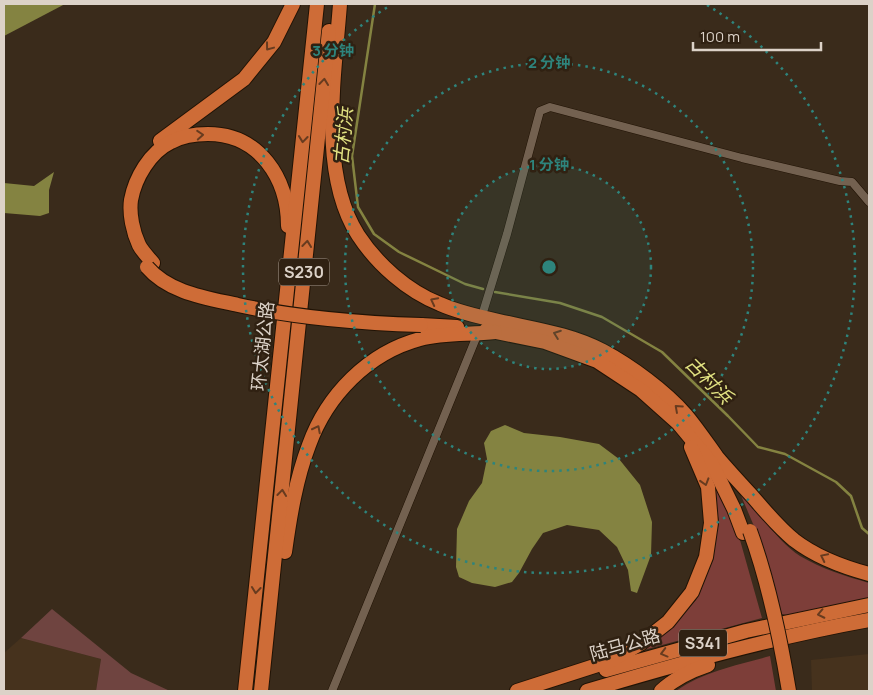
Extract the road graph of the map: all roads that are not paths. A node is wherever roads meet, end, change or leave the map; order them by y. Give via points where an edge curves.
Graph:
1 (292, 4) edge
2 (317, 4) edge
3 (332, 4) edge
4 (340, 4) edge
5 (869, 202) edge
6 (150, 265) junction
7 (484, 308) dead end
8 (496, 326) junction
9 (476, 338) dead end
10 (678, 423) junction
11 (719, 459) junction
12 (269, 475) junction
13 (746, 532) junction
14 (281, 542) junction
15 (869, 574) edge
16 (869, 605) edge
17 (869, 620) edge
18 (869, 626) edge
19 (245, 691) edge
20 (261, 691) edge
21 (332, 691) edge
22 (517, 691) edge
23 (539, 691) edge
24 (587, 691) edge
25 (661, 691) edge
26 (782, 691) edge
27 (790, 691) edge

1 -> 6 highway via 274,42 244,79 147,152 132,174 124,200 125,225 133,250
2 -> 12 highway, 环太湖公路 / S230
14 -> 3 highway, 环太湖公路 / S230
8 -> 4 highway via 440,304 395,276 375,257 345,209 337,181 332,120
5 - 7 street via 852,182 751,160 550,107 540,111
6 - 8 highway, bridge via 151,271 172,286 205,298 279,314 368,323
6 -> 12 highway via 132,224 131,201 139,177 152,157 170,142 194,134 220,134 244,142 264,157 278,176 288,219
8 - 10 highway via 597,361 641,390
11 -> 8 highway via 685,414 648,380 602,351 549,331
14 -> 8 highway via 309,444 327,409 351,378 383,353 420,339
9 - 21 street
10 - 13 highway via 712,464
10 -> 22 highway via 695,453 708,487 711,523 706,557 692,592 668,622 640,644 610,661
11 - 13 highway
15 -> 11 highway via 820,556 794,540
12 -> 19 highway, 环太湖公路 / S230
13 - 26 highway
13 - 27 highway, bridge via 758,554 772,603
14 - 20 highway
16 -> 23 highway, 陆马公路 / S341 via 746,631
17 - 24 highway, 陆马公路 / S341 via 749,645
18 - 25 highway via 713,663 690,671

